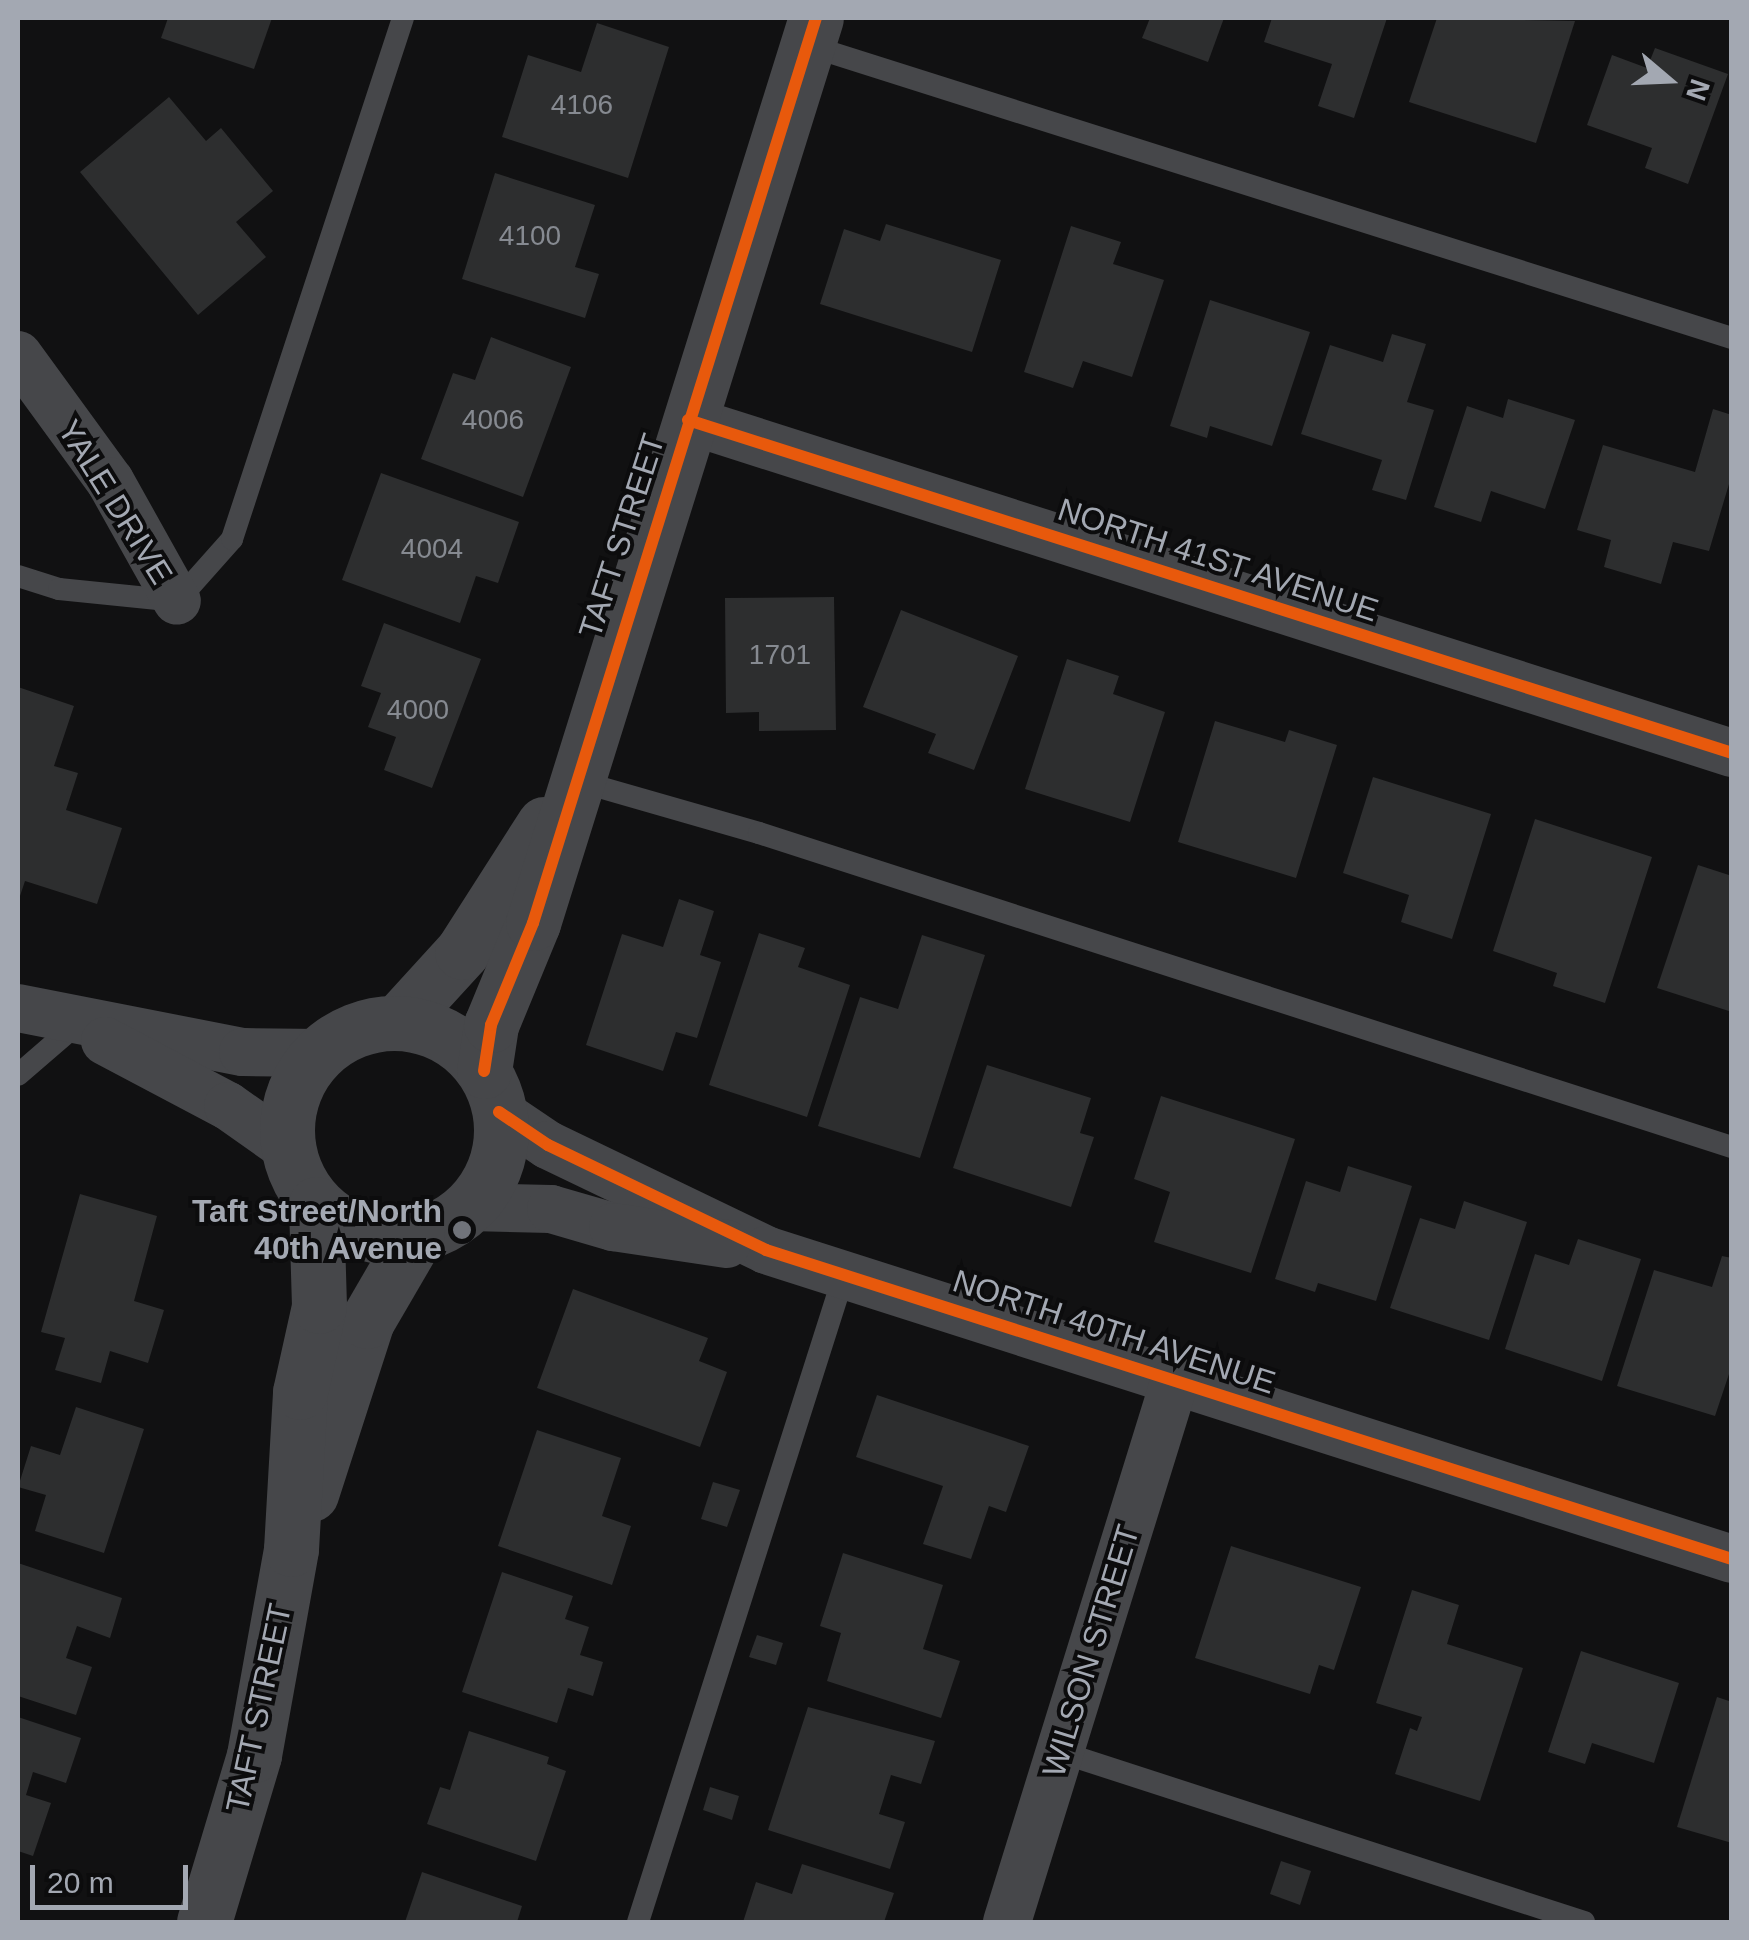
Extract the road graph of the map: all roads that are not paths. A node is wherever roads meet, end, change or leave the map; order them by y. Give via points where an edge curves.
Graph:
1 (402, 18) edge
2 (811, 31) edge
3 (1732, 338) edge
4 (18, 355) edge
5 (688, 420) junction
6 (18, 576) edge
7 (177, 602) junction
8 (1732, 753) edge
9 (574, 780) junction
10 (18, 1008) edge
11 (398, 1022) junction
12 (76, 1024) junction
13 (320, 1053) junction
14 (18, 1075) edge
15 (492, 1092) junction
16 (1732, 1147) edge
17 (289, 1149) junction
18 (316, 1204) junction
19 (470, 1206) junction
20 (418, 1235) junction
21 (766, 1250) junction
22 (844, 1275) junction
23 (1175, 1380) junction
24 (291, 1549) junction
25 (1732, 1559) edge
26 (1060, 1752) junction
27 (204, 1922) edge
28 (638, 1922) edge
29 (1007, 1922) edge
30 (1584, 1922) edge

1 - 7 lane via 232,539
2 - 3 lane
2 - 5 street, TAFT STREET
4 - 7 street, YALE DRIVE via 110,481
5 - 8 street, NORTH 41ST AVENUE
5 - 9 street, TAFT STREET
6 - 7 lane via 59,589
9 - 11 street, TAFT STREET via 462,952
9 - 15 street, TAFT STREET via 533,924 491,1025
9 - 16 lane via 759,833
10 - 12 street
11 - 13 street via 343,1036
11 - 15 street via 447,1036
12 - 13 street via 243,1052
12 - 14 lane
12 - 17 street via 228,1106
13 - 17 street via 293,1098
15 - 19 street via 497,1158
15 - 21 street, NORTH 40TH AVENUE via 548,1146
17 - 18 street
18 - 20 street via 362,1233
18 - 24 street, TAFT STREET via 320,1306 300,1392
19 - 20 street
19 - 21 street, NORTH 40TH AVENUE via 552,1209 612,1227
20 - 24 street, TAFT STREET via 367,1321
21 - 22 street, NORTH 40TH AVENUE
22 - 23 street, NORTH 40TH AVENUE
22 - 28 lane
23 - 25 street, NORTH 40TH AVENUE
23 - 26 street, WILSON STREET
24 - 27 street, TAFT STREET via 254,1756
26 - 29 street, WILSON STREET
26 - 30 lane

